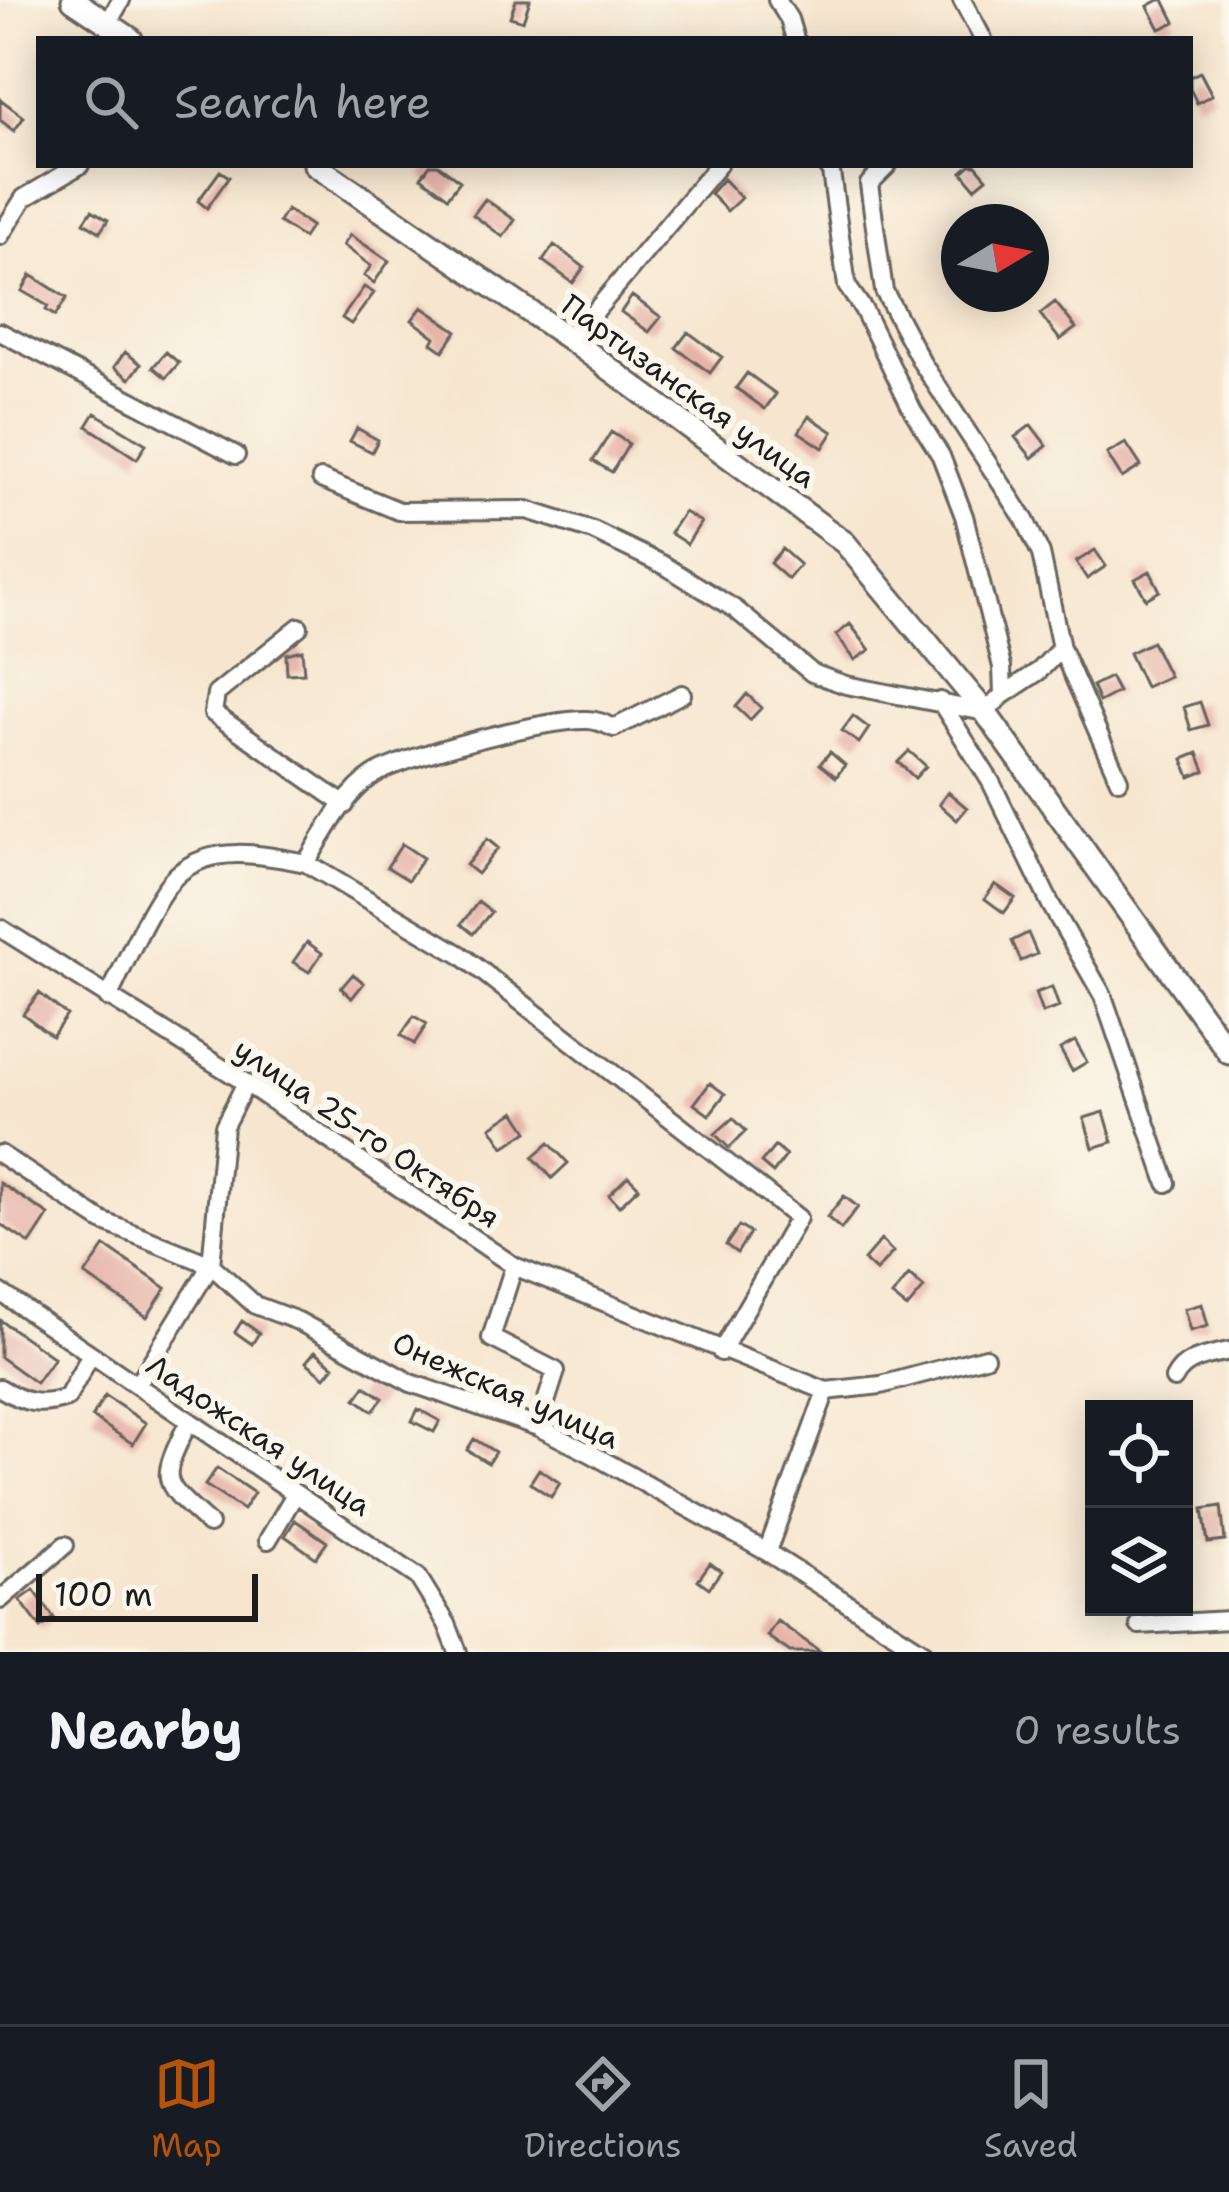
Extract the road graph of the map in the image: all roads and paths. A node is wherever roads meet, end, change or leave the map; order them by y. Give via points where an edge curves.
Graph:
1 (74, 0) edge
2 (121, 0) edge
3 (777, 0) edge
4 (962, 0) edge
5 (109, 23) junction
6 (127, 36) edge
7 (794, 36) edge
8 (981, 36) edge
9 (75, 168) edge
10 (319, 168) edge
11 (715, 168) edge
12 (828, 168) edge
13 (885, 168) edge
14 (0, 236) edge
15 (0, 332) edge
16 (571, 340) junction
17 (236, 455) dead end
18 (321, 479) dead end
19 (299, 627) dead end
20 (1061, 648) junction
21 (682, 694) dead end
22 (1004, 695) junction
23 (940, 701) junction
24 (985, 712) junction
25 (1119, 781) dead end
26 (345, 806) junction
27 (306, 862) junction
28 (0, 928) edge
29 (108, 998) junction
30 (1229, 1053) edge
31 (246, 1082) junction
32 (0, 1154) edge
33 (1167, 1184) dead end
34 (211, 1265) junction
35 (514, 1266) junction
36 (0, 1292) edge
37 (1229, 1351) edge
38 (721, 1352) junction
39 (90, 1356) junction
40 (985, 1357) dead end
41 (1174, 1379) dead end
42 (137, 1385) junction
43 (0, 1388) edge
44 (826, 1391) junction
45 (188, 1423) junction
46 (538, 1427) junction
47 (295, 1494) junction
48 (209, 1524) dead end
49 (268, 1540) dead end
50 (65, 1544) dead end
51 (767, 1552) junction
52 (0, 1600) edge
53 (1229, 1620) edge
54 (1139, 1625) dead end
55 (458, 1652) edge
56 (924, 1652) edge

1 - 5 main road
2 - 5 street
3 - 7 street
4 - 8 street
5 - 6 main road
9 - 14 street via 24,198
10 - 16 main road, Партизанская улица
11 - 16 street
12 - 22 street via 847,286 941,456 964,516
13 - 20 street via 869,184 884,290 1025,520 1041,554
15 - 17 street
16 - 24 main road, Партизанская улица via 845,543
18 - 23 street via 399,511 526,510 571,524 664,565 735,609 812,673
19 - 26 street via 216,694 213,713
20 - 22 street
20 - 25 street
21 - 26 street via 614,728 592,719 544,723 417,758 373,776
22 - 24 street
23 - 24 street
23 - 33 street via 1103,996
24 - 30 main road, Партизанская улица
26 - 27 street
27 - 29 street via 226,854 178,874
27 - 38 street via 460,955 798,1218
28 - 29 street, улица 25-го Октября
29 - 31 street, улица 25-го Октября
31 - 34 street via 224,1126
31 - 35 street, улица 25-го Октября
32 - 34 street, Онежская улица via 102,1221
34 - 42 street
34 - 46 street, Онежская улица via 255,1305 411,1383
35 - 38 street, улица 25-го Октября
35 - 46 street via 491,1339 556,1371
36 - 39 street, Ладожская улица
37 - 41 street via 1194,1360
38 - 44 street, улица 25-го Октября
39 - 42 street, Ладожская улица
39 - 43 street via 67,1398 45,1406
40 - 44 street
42 - 45 street, Ладожская улица
44 - 51 street
45 - 47 street, Ладожская улица
45 - 48 street via 166,1479
46 - 51 street, Онежская улица
47 - 49 street
47 - 55 street, Ладожская улица via 418,1577
50 - 52 street
51 - 56 street, Онежская улица
53 - 54 street

